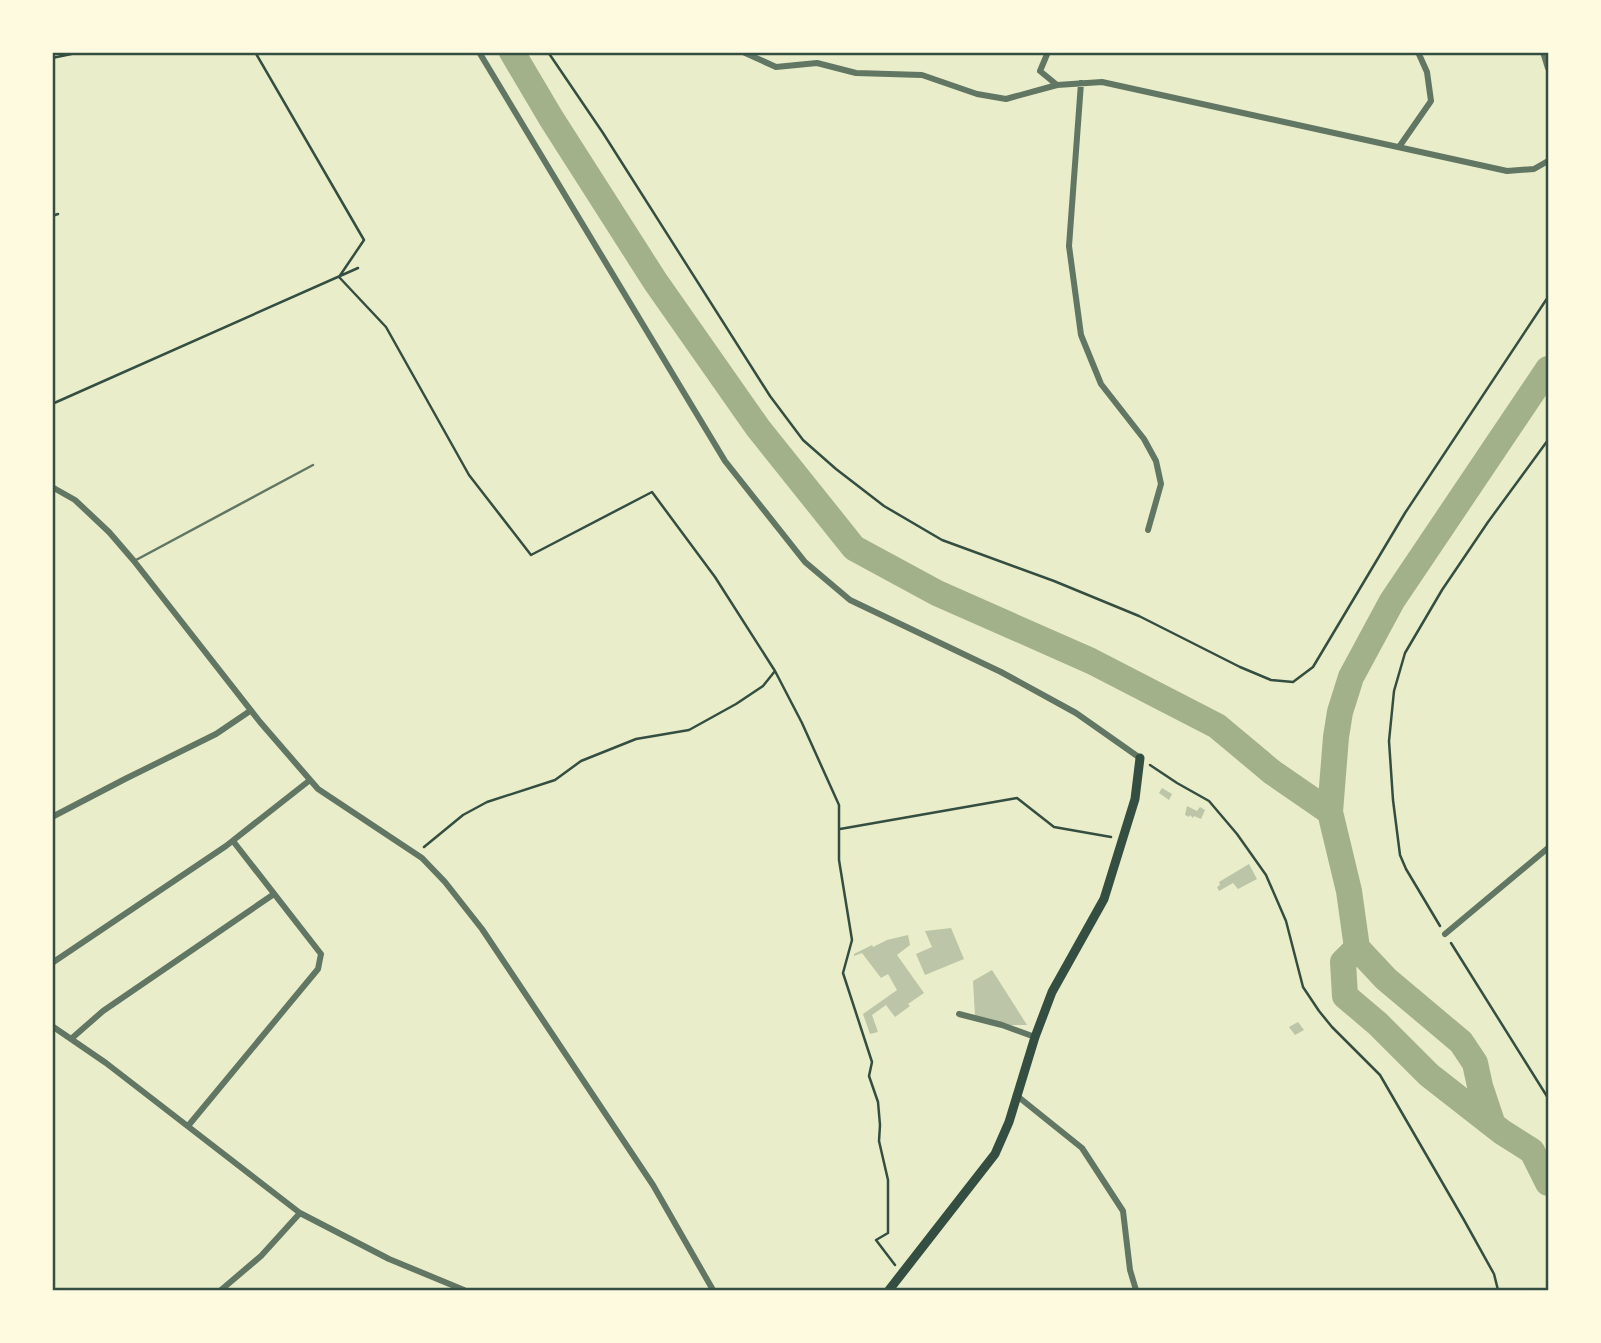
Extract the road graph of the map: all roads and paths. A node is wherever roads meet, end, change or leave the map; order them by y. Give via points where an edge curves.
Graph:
1 (81, 52) edge
2 (255, 52) edge
3 (479, 52) edge
4 (548, 52) edge
5 (743, 52) edge
6 (1048, 52) edge
7 (1418, 52) edge
8 (1543, 52) edge
9 (52, 58) edge
10 (1549, 68) edge
11 (1081, 83) junction
12 (1057, 85) junction
13 (1399, 147) junction
14 (1549, 161) edge
15 (58, 214) dead end
16 (52, 216) edge
17 (358, 268) dead end
18 (339, 277) junction
19 (1549, 297) edge
20 (52, 404) edge
21 (1549, 440) edge
22 (313, 465) dead end
23 (52, 486) edge
24 (1148, 530) dead end
25 (134, 561) junction
26 (775, 671) junction
27 (250, 710) junction
28 (1140, 758) junction
29 (310, 780) junction
30 (52, 817) edge
31 (840, 829) junction
32 (1123, 840) junction
33 (233, 841) junction
34 (1549, 848) edge
35 (416, 854) junction
36 (274, 894) junction
37 (1445, 934) junction
38 (52, 963) edge
39 (959, 1014) dead end
40 (52, 1026) edge
41 (1035, 1037) junction
42 (71, 1039) junction
43 (1016, 1096) junction
44 (1549, 1098) edge
45 (188, 1126) junction
46 (300, 1213) junction
47 (901, 1274) junction
48 (221, 1290) edge
49 (464, 1290) edge
50 (713, 1290) edge
51 (889, 1290) edge
52 (1136, 1290) edge
53 (1498, 1290) edge

1 - 9 path
2 - 18 path via 364,240
3 - 28 street via 725,461 805,562 850,600 1002,672 1076,713
4 - 19 path via 770,396 803,440 836,469 884,506 942,540 1139,616 1271,680 1293,682 1313,667 1405,513
5 - 12 street via 776,67 817,63 856,73 922,75 1006,99
6 - 12 street via 1040,71
7 - 13 street via 1427,72 1431,101
8 - 10 street
11 - 12 street
11 - 13 street via 1102,82
11 - 24 street via 1069,246 1081,335 1101,384 1156,461 1161,484
13 - 14 street via 1507,171 1534,169
15 - 16 path
17 - 18 path
18 - 20 path
18 - 26 path via 387,327 470,475 531,555 652,492 715,577
21 - 37 path via 1441,590 1405,653 1394,691 1389,741 1400,855
22 - 25 lane
23 - 25 street via 75,500
25 - 27 street
26 - 31 path via 839,805
26 - 35 path via 763,686 689,730 636,740 581,761 555,780 487,803 463,815
27 - 29 street
27 - 30 street via 216,734
28 - 32 main road
28 - 53 path via 1209,801 1266,875 1286,921 1303,986 1332,1027 1380,1074 1494,1274
29 - 33 street
29 - 35 street
31 - 32 path via 1017,798 1055,827
31 - 47 path via 839,860 852,940 843,973 872,1062 869,1076 878,1102 879,1141 888,1180 888,1233 876,1240
32 - 41 main road via 1104,900 1052,992
33 - 36 street
33 - 38 street
34 - 37 street
35 - 50 street via 482,929 653,1185
36 - 42 street via 103,1011
36 - 45 street via 321,954 318,969
37 - 44 path
39 - 41 street
40 - 42 street
41 - 43 main road
42 - 45 street
43 - 47 main road via 995,1154
43 - 52 street via 1082,1148 1123,1211
45 - 46 street
46 - 48 street via 261,1256
46 - 49 street via 389,1259
47 - 51 main road

